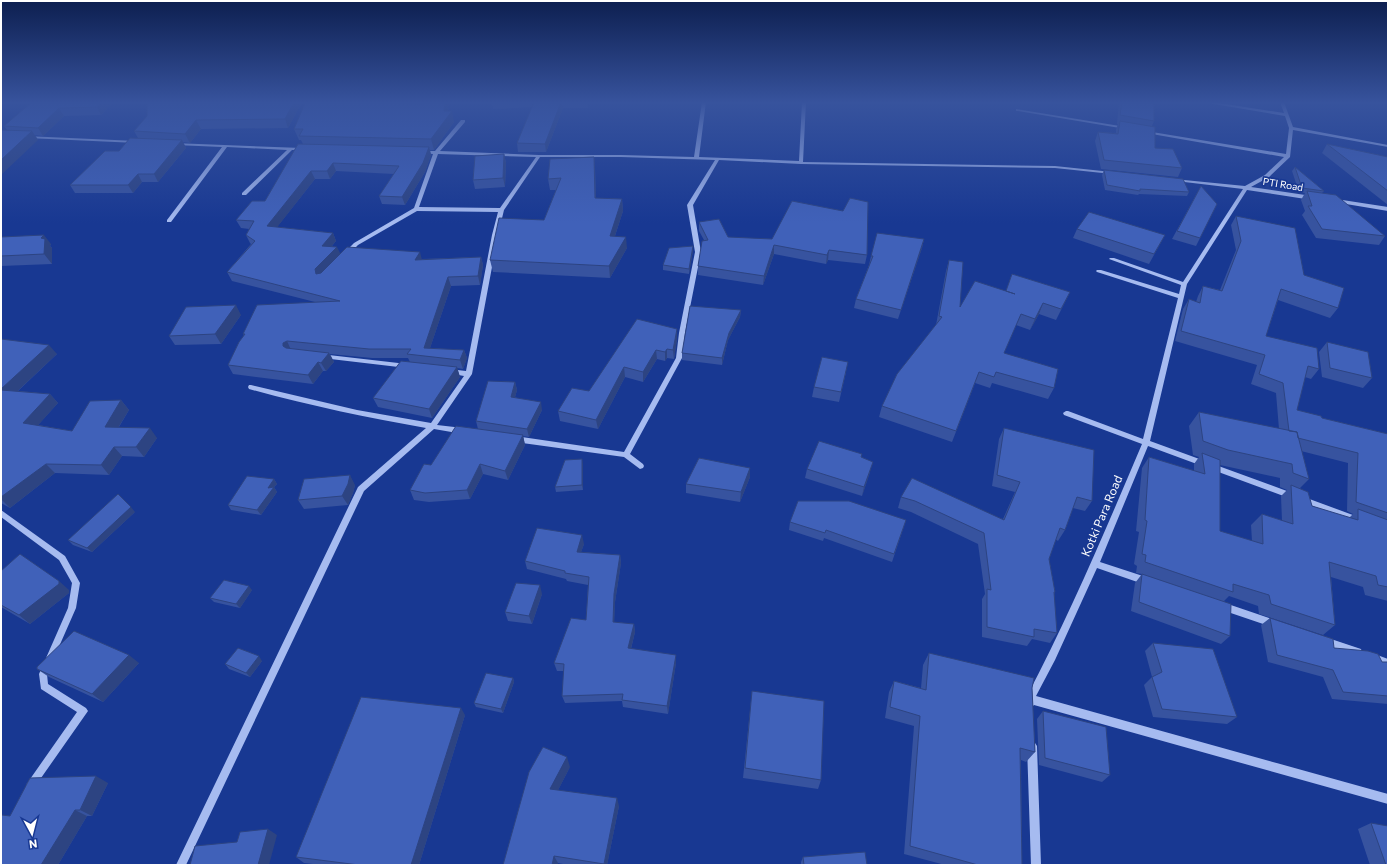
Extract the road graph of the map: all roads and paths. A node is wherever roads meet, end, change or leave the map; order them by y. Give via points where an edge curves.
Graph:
1 (445, 142) edge
2 (698, 142) edge
3 (802, 142) edge
4 (1209, 142) edge
5 (1289, 142) edge
6 (1369, 142) edge
7 (167, 143) edge
8 (1388, 146) edge
9 (226, 147) junction
10 (290, 149) junction
11 (305, 149) edge
12 (413, 152) edge
13 (436, 153) junction
14 (539, 156) junction
15 (1288, 156) junction
16 (696, 158) junction
17 (718, 159) junction
18 (801, 163) junction
19 (1116, 173) edge
20 (1170, 179) edge
21 (1246, 188) junction
22 (244, 194) dead end
23 (1317, 198) edge
24 (1333, 201) edge
25 (416, 209) junction
26 (1388, 209) edge
27 (501, 210) junction
28 (169, 221) dead end
29 (342, 259) edge
30 (1112, 259) dead end
31 (1099, 272) dead end
32 (1184, 284) junction
33 (1181, 297) junction
34 (377, 362) dead end
35 (416, 367) edge
36 (439, 370) edge
37 (469, 374) junction
38 (251, 387) dead end
39 (1066, 413) dead end
40 (432, 427) junction
41 (471, 432) edge
42 (510, 438) edge
43 (1146, 442) junction
44 (626, 455) junction
45 (640, 466) dead end
46 (1, 513) edge
47 (1366, 523) edge
48 (1095, 564) junction
49 (1154, 584) edge
50 (1214, 604) edge
51 (1280, 626) edge
52 (1317, 638) edge
53 (1388, 663) edge
54 (1030, 699) junction
55 (1031, 715) edge
56 (1032, 739) edge
57 (25, 795) edge
58 (1388, 799) edge
59 (181, 865) edge
60 (1036, 865) edge

1 - 13 street
2 - 16 street
3 - 18 street
4 - 15 street
5 - 15 street
6 - 8 street
7 - 9 street
9 - 10 street
9 - 28 street
10 - 11 street
10 - 22 street
12 - 13 street
13 - 14 street
13 - 25 street
14 - 16 street
14 - 27 street
15 - 21 street via 1267,176
16 - 17 street
17 - 18 street
17 - 44 street via 690,205 698,252 679,358
18 - 19 street via 1055,166
20 - 21 street, PTI Road
21 - 23 street, PTI Road
21 - 32 street, Kotki Para Road
24 - 26 street
25 - 27 street
25 - 29 street via 356,244
27 - 37 street
30 - 32 street
31 - 33 street
32 - 33 street, Kotki Para Road
33 - 43 street, Kotki Para Road
34 - 35 street via 314,355
36 - 37 street
37 - 40 street
38 - 40 street
39 - 43 street
40 - 41 street
40 - 59 street via 361,489
42 - 44 street
43 - 47 street
43 - 48 street, Kotki Para Road
44 - 45 street
46 - 57 street via 62,558 76,583 72,608 44,674 44,686 83,711
48 - 49 street
48 - 54 street, Kotki Para Road
50 - 51 street
52 - 53 street
54 - 55 street
54 - 58 street
56 - 60 street

